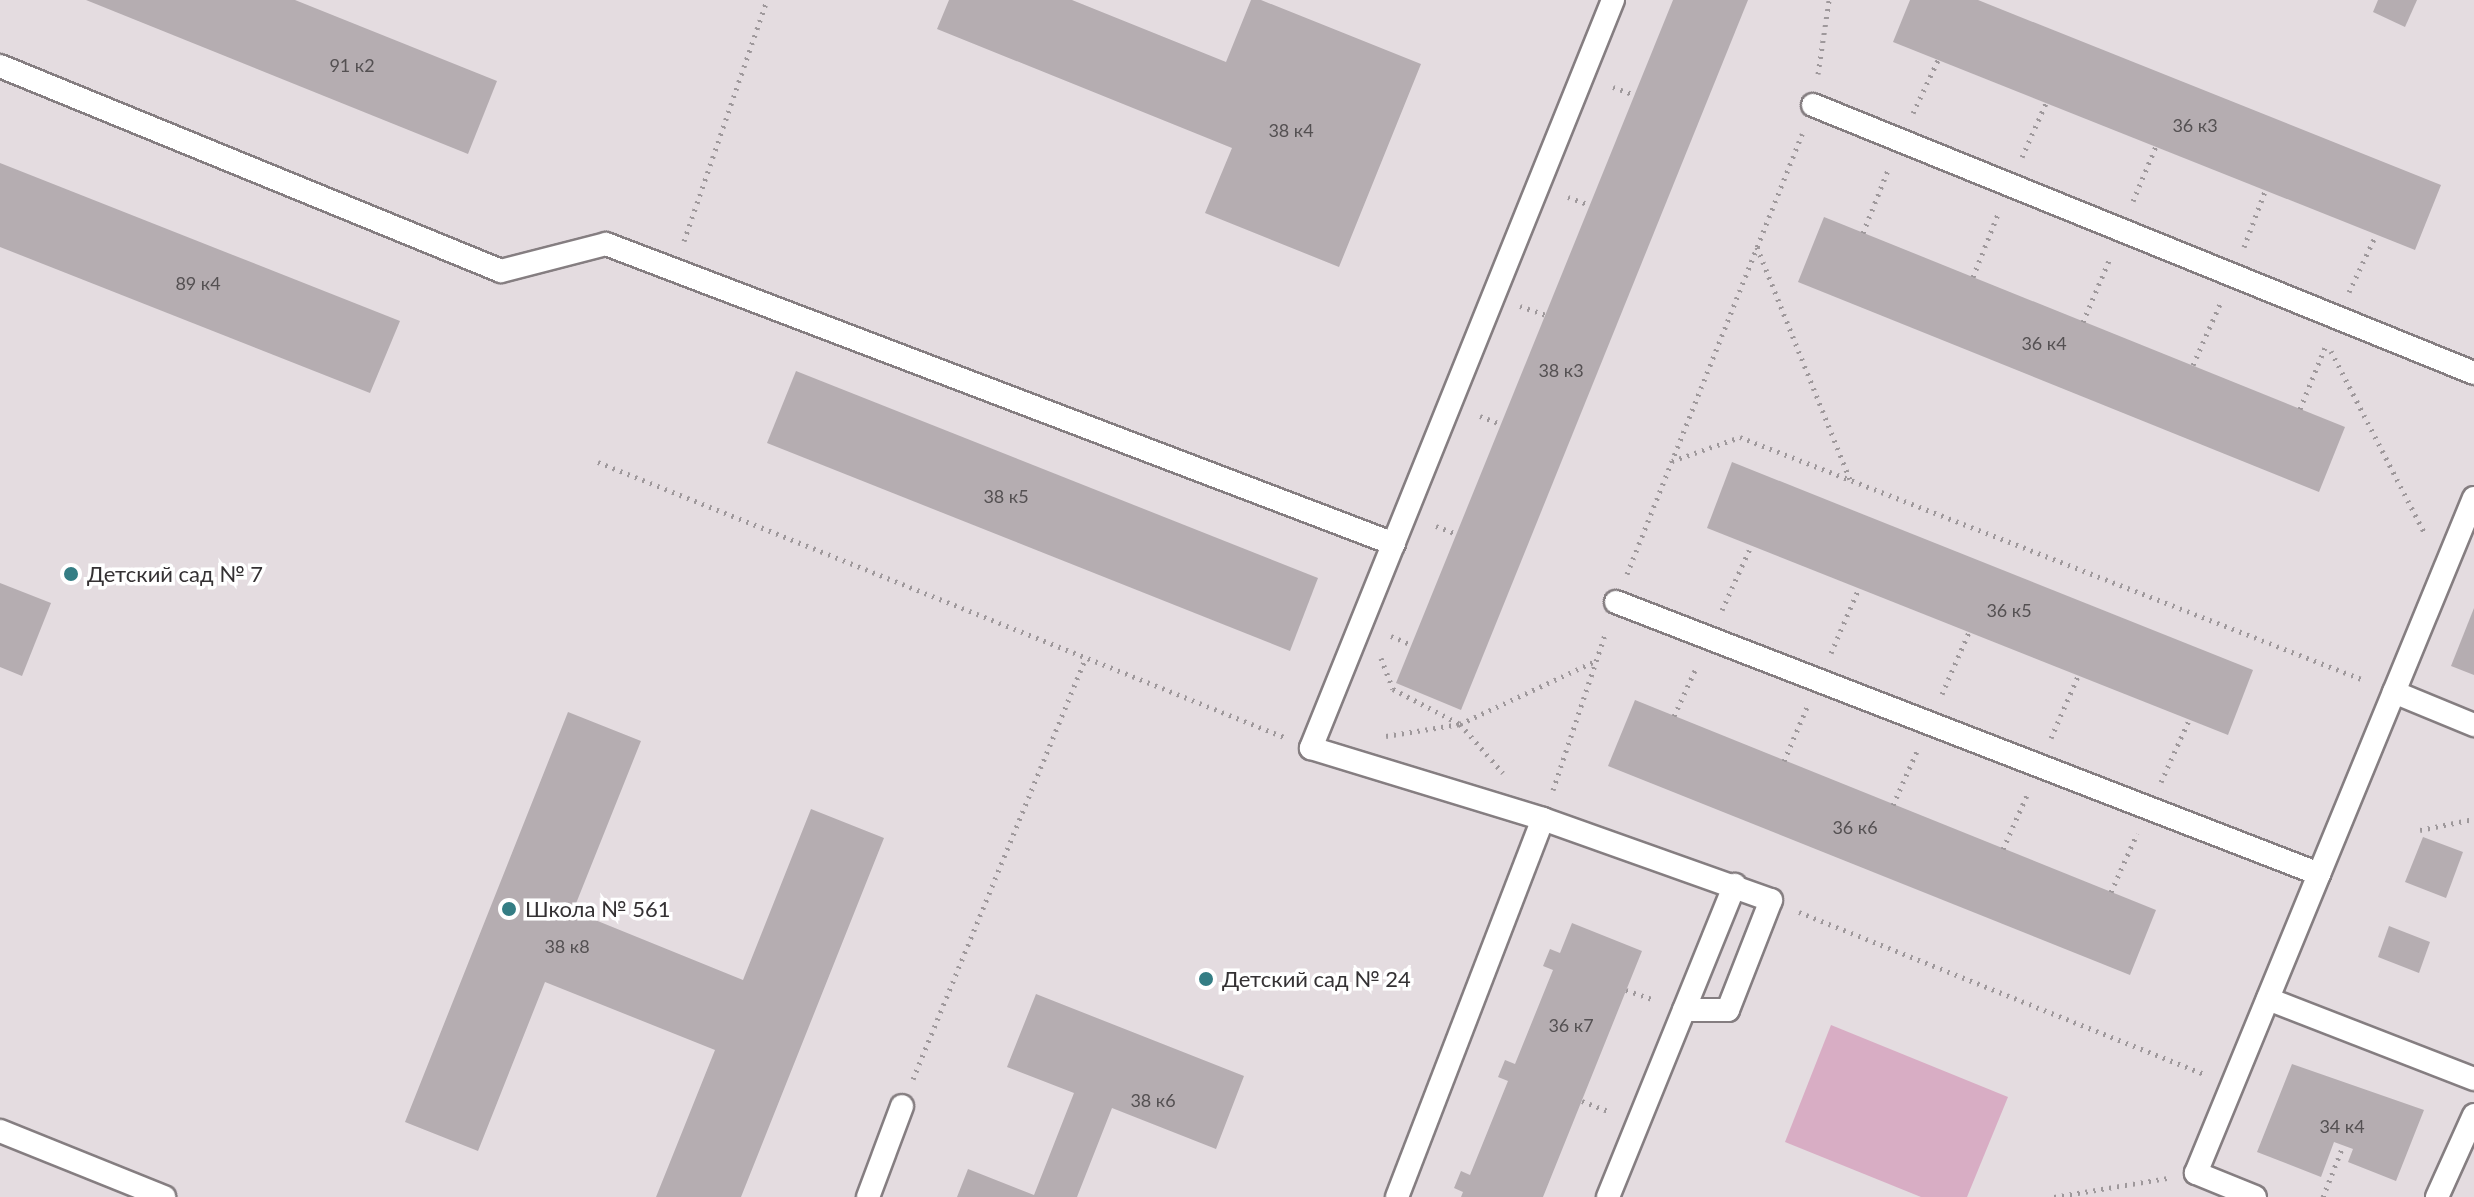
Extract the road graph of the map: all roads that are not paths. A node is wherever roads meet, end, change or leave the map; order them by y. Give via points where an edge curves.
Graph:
1 (1613, 0) edge
2 (0, 66) edge
3 (1813, 105) road end
4 (2474, 373) edge
5 (2474, 498) edge
6 (1394, 544) junction
7 (1616, 602) road end
8 (2394, 692) junction
9 (2474, 725) edge
10 (1543, 819) junction
11 (2319, 874) junction
12 (1735, 885) junction
13 (2268, 999) junction
14 (1684, 1010) junction
15 (2474, 1079) edge
16 (902, 1106) road end
17 (2474, 1115) edge
18 (0, 1131) edge
19 (164, 1197) edge
20 (868, 1197) edge
21 (1397, 1197) edge
22 (1608, 1197) edge
23 (2255, 1197) edge
24 (2437, 1197) edge

1 - 6 lane
2 - 6 lane via 501,271 606,244
3 - 4 lane
5 - 8 lane
6 - 10 lane via 1311,748
7 - 11 lane
8 - 9 lane
8 - 11 lane
10 - 12 lane
10 - 21 lane
11 - 13 lane
12 - 14 lane
12 - 14 lane via 1771,900 1728,1010
13 - 15 lane
13 - 23 lane via 2196,1173
14 - 22 lane
16 - 20 lane
17 - 24 lane
18 - 19 lane

